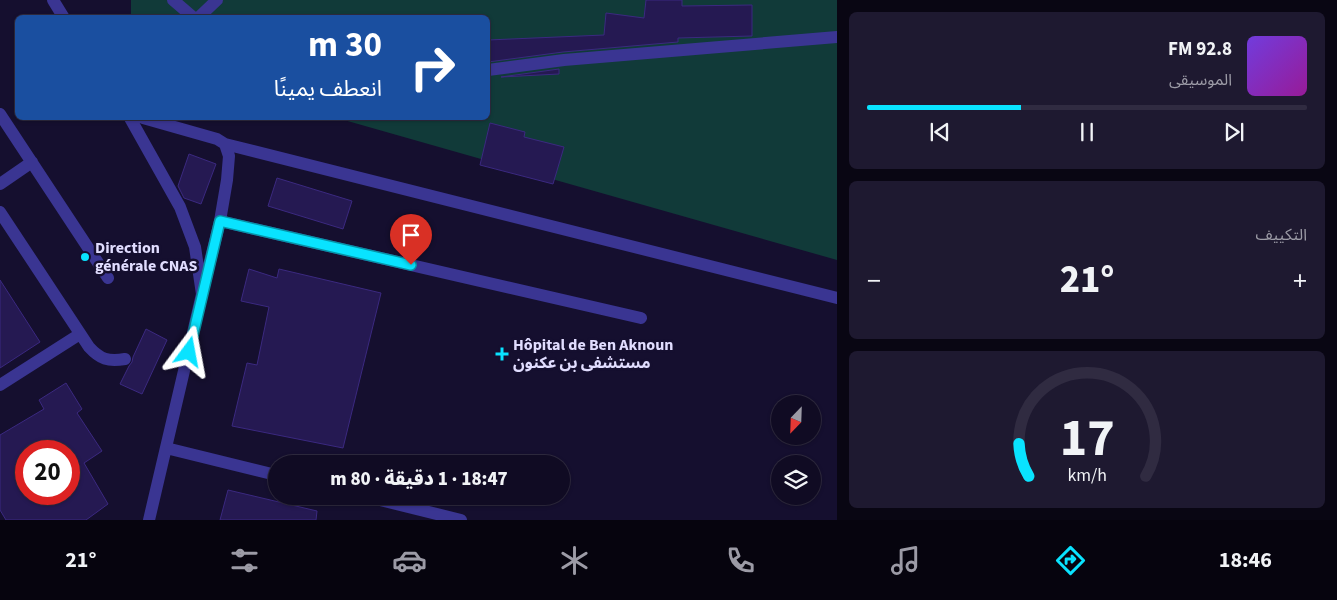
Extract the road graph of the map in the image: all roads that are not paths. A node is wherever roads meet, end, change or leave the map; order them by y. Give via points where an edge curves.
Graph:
1 (52, 0) edge
2 (173, 0) edge
3 (217, 0) edge
4 (62, 15) edge
5 (190, 15) edge
6 (201, 15) edge
7 (837, 38) edge
8 (490, 70) edge
9 (0, 114) edge
10 (131, 120) edge
11 (150, 120) edge
12 (225, 144) junction
13 (32, 162) junction
14 (0, 184) edge
15 (0, 212) edge
16 (220, 221) junction
17 (108, 278) dead end
18 (202, 294) junction
19 (837, 298) edge
20 (641, 318) dead end
21 (80, 334) junction
22 (125, 359) dead end
23 (0, 385) edge
24 (166, 448) junction
25 (268, 473) edge
26 (400, 505) edge
27 (149, 520) edge
28 (461, 520) edge

1 - 4 street
2 - 5 street
3 - 6 street
7 - 8 street via 564,60
9 - 13 street
10 - 18 street via 180,208 195,246
11 - 12 street
12 - 16 street via 229,156
12 - 19 street
13 - 14 street
13 - 17 street
15 - 21 street
16 - 18 street
16 - 20 street
18 - 24 street
21 - 22 street via 96,355 105,359
21 - 23 street
24 - 25 street
24 - 27 street
26 - 28 street

